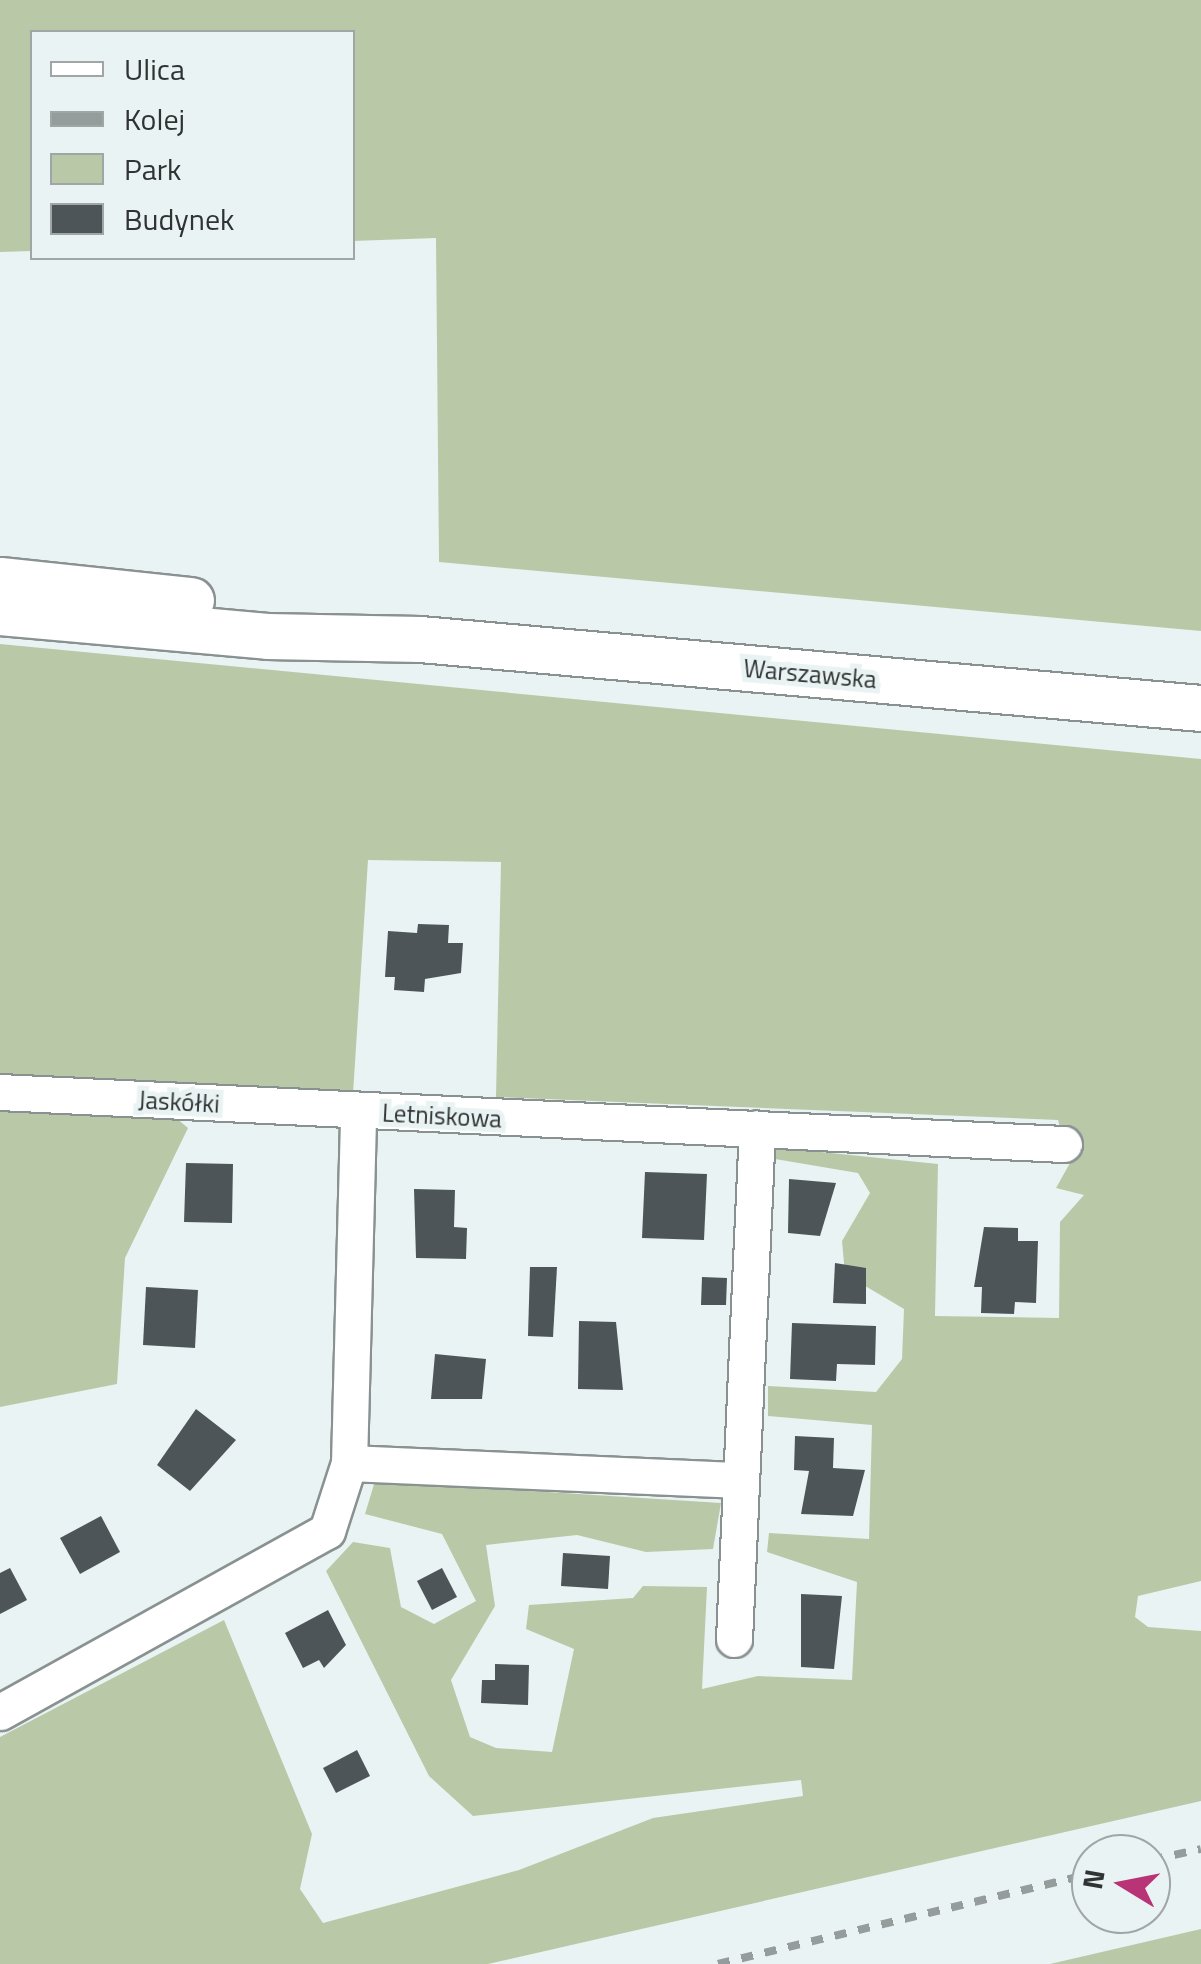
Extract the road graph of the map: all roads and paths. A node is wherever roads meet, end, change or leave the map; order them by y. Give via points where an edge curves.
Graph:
1 (0, 580) edge
2 (0, 612) edge
3 (420, 639) junction
4 (1201, 708) edge
5 (0, 1092) edge
6 (358, 1112) junction
7 (757, 1130) junction
8 (1064, 1144) dead end
9 (348, 1463) junction
10 (742, 1480) junction
11 (734, 1639) dead end
12 (0, 1712) edge

1 - 3 street, Warszawska via 268,610
2 - 3 street, Warszawska via 266,636
3 - 4 street, Warszawska
5 - 6 street, Jaskółki
6 - 7 street, Letniskowa
6 - 9 street, Letniskowa
7 - 8 street, Letniskowa
7 - 10 street
9 - 10 street
9 - 12 street, Letniskowa via 328,1531 302,1552
10 - 11 street

